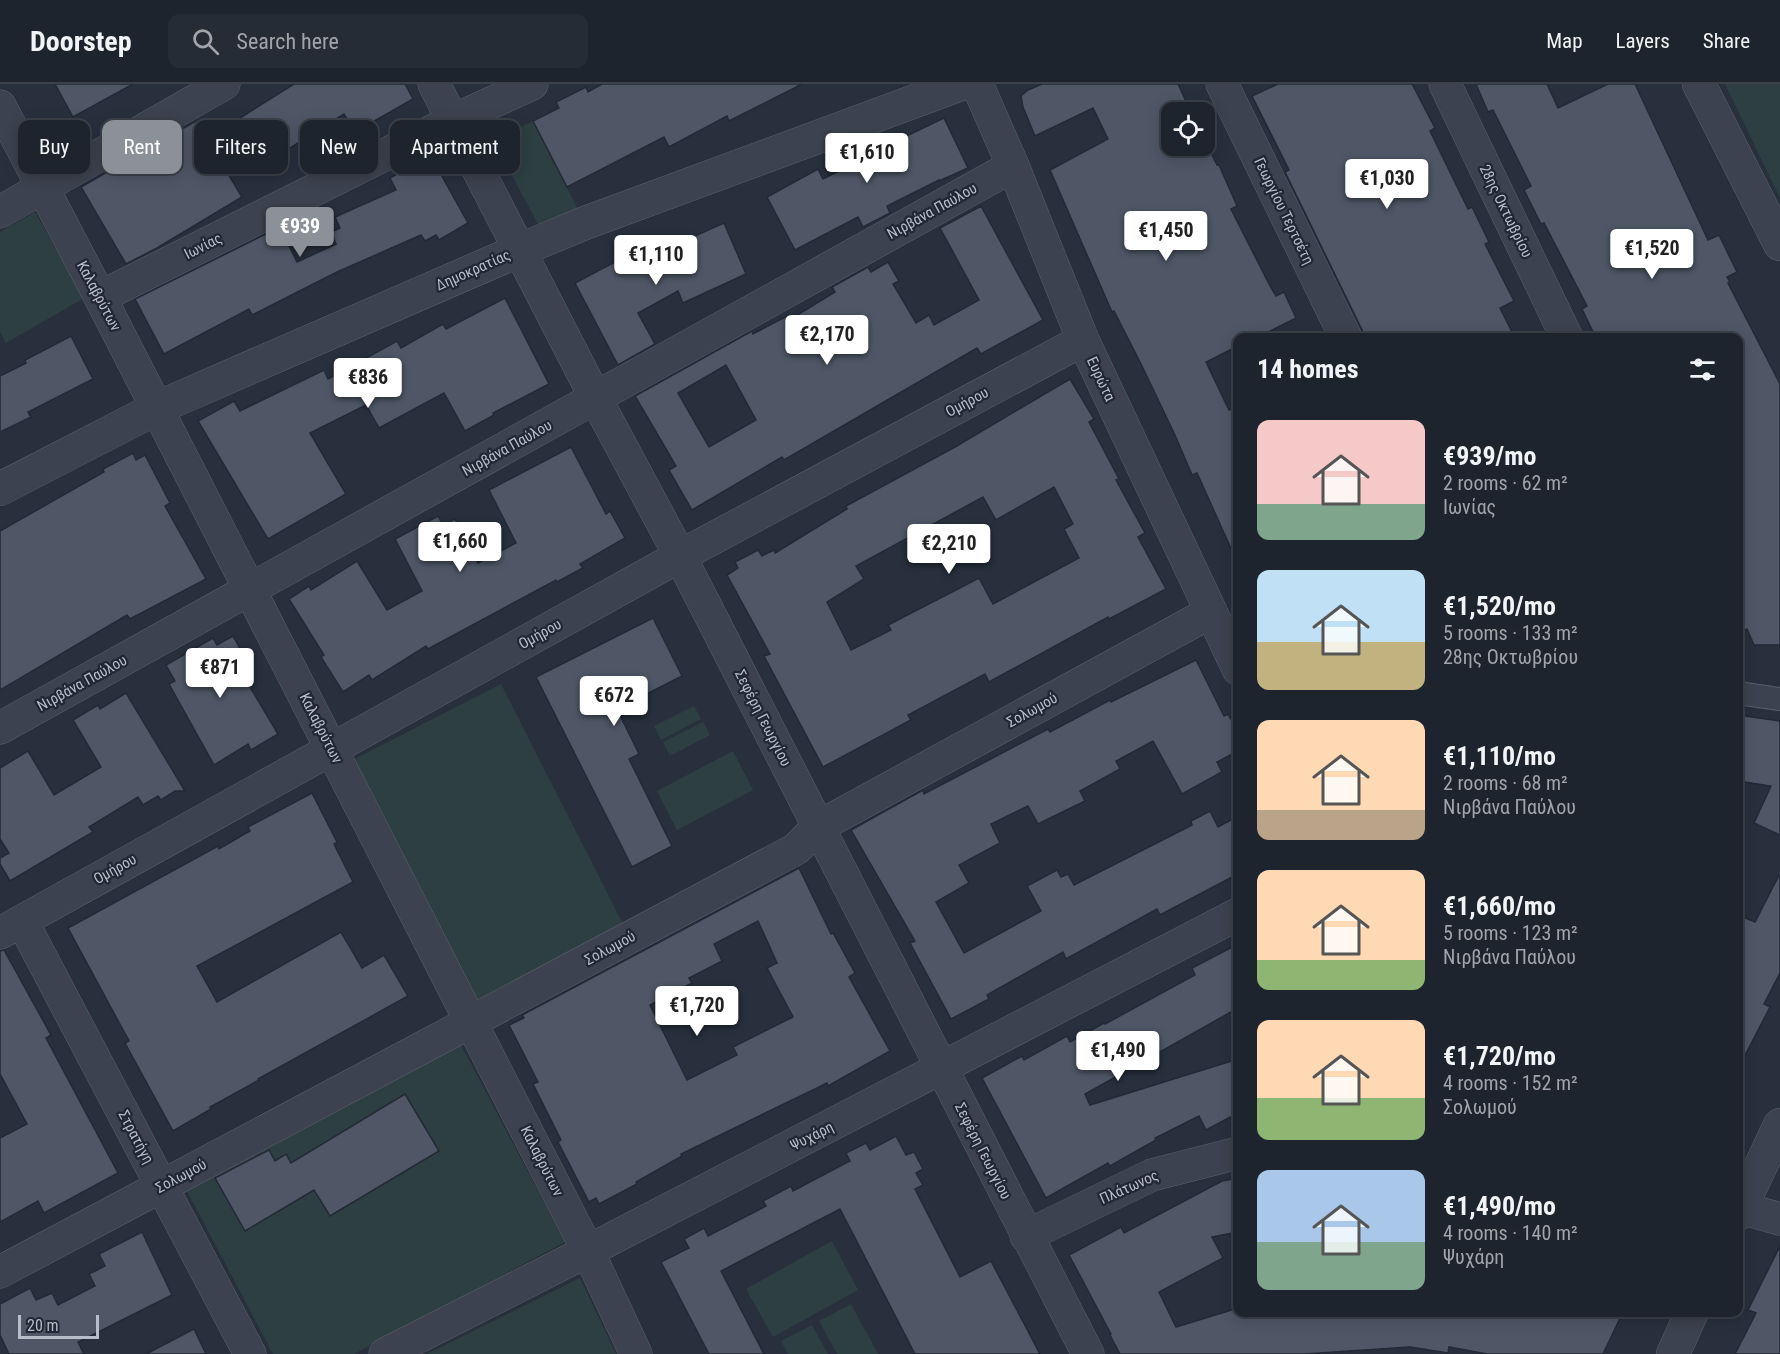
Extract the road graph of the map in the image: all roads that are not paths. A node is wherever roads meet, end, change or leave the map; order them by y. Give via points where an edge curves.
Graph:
1 (224, 84) edge
2 (434, 84) edge
3 (532, 84) edge
4 (961, 84) edge
5 (977, 84) edge
6 (1222, 84) edge
7 (1445, 84) edge
8 (1699, 84) edge
9 (0, 106) edge
10 (454, 120) joint
11 (390, 152) edge
12 (1013, 166) junction
13 (481, 174) edge
14 (43, 189) junction
15 (0, 212) edge
16 (1780, 244) edge
17 (520, 250) junction
18 (100, 297) junction
19 (1344, 333) edge
20 (1565, 333) edge
21 (1083, 340) junction
22 (596, 399) junction
23 (157, 408) junction
24 (0, 489) edge
25 (680, 556) junction
26 (250, 590) junction
27 (1224, 614) edge
28 (1233, 649) edge
29 (1743, 694) edge
30 (1780, 699) edge
31 (0, 728) edge
32 (332, 750) junction
33 (818, 827) junction
34 (1233, 917) edge
35 (11, 927) edge
36 (471, 1022) junction
37 (941, 1069) junction
38 (1780, 1125) edge
39 (1233, 1155) edge
40 (162, 1186) junction
41 (1743, 1200) edge
42 (1743, 1209) edge
43 (1780, 1219) edge
44 (1026, 1236) junction
45 (588, 1251) junction
46 (0, 1272) edge
47 (1690, 1317) edge
48 (250, 1354) edge
49 (385, 1354) edge
50 (636, 1354) edge
51 (1088, 1354) edge
52 (1673, 1354) edge

1 - 14 street
2 - 10 street, Σεφέρη Γεωργίου
3 - 10 street, Ιωνίας
4 - 17 street, Δημοκρατίας via 596,218
5 - 12 street, Ευρώτα
6 - 19 street, Γεωργίου Τερτσέτη
7 - 20 street, 28ης Οκτωβρίου
8 - 16 street
9 - 14 street, Καλαβρύτων
11 - 18 street, Ιωνίας
12 - 21 street, Ευρώτα
12 - 22 street, Νιρβάνα Παύλου
13 - 17 street, Σεφέρη Γεωργίου
14 - 15 street
14 - 18 street, Καλαβρύτων
17 - 22 street, Σεφέρη Γεωργίου
17 - 23 street, Δημοκρατίας
18 - 23 street, Καλαβρύτων
21 - 25 street, Ομήρου
21 - 27 street, Ευρώτα
22 - 25 street, Σεφέρη Γεωργίου
22 - 26 street, Νιρβάνα Παύλου
23 - 24 street, Δημοκρατίας
23 - 26 street, Καλαβρύτων
25 - 32 street, Ομήρου
25 - 33 street, Σεφέρη Γεωργίου
26 - 31 street, Νιρβάνα Παύλου
26 - 32 street, Καλαβρύτων
27 - 28 street, Ευρώτα
27 - 33 street, Σολωμού
29 - 30 street
32 - 35 street, Ομήρου
32 - 36 street, Καλαβρύτων
33 - 36 street, Σολωμού via 796,849
33 - 37 street, Σεφέρη Γεωργίου
34 - 37 street, Ψυχάρη
35 - 40 street, Στρατήγη
36 - 40 street, Σολωμού
36 - 45 street, Καλαβρύτων
37 - 44 street, Σεφέρη Γεωργίου
37 - 45 street, Ψυχάρη
38 - 41 street
39 - 44 street, Πλάτωνος via 1152,1175
40 - 46 street, Σολωμού
40 - 48 street, Στρατήγη
42 - 43 street
44 - 51 street, Σεφέρη Γεωργίου
45 - 49 street, Ψυχάρη
45 - 50 street, Καλαβρύτων
47 - 52 street

